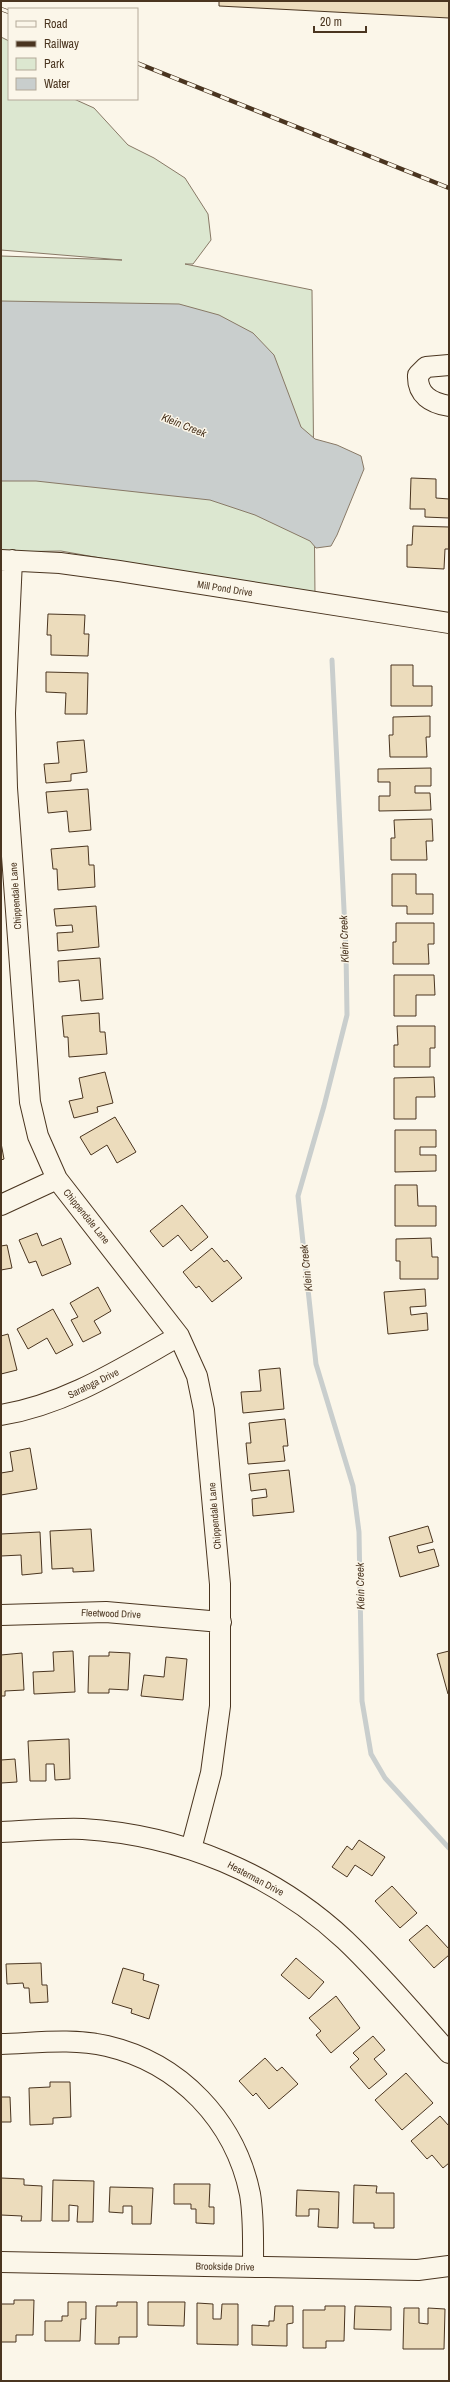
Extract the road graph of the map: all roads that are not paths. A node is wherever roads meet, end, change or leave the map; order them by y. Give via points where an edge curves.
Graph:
1 (449, 365) edge
2 (449, 406) edge
3 (6, 560) edge
4 (449, 623) edge
5 (57, 1179) junction
6 (1, 1205) edge
7 (179, 1336) junction
8 (1, 1415) edge
9 (1, 1615) edge
10 (221, 1622) junction
11 (1, 1832) edge
12 (191, 1849) junction
13 (1, 2044) edge
14 (449, 2054) edge
15 (1, 2262) edge
16 (449, 2266) edge
17 (253, 2267) junction

1 - 2 street via 426,367 418,375 417,384 424,397 434,404
3 - 4 street, Mill Pond Drive via 60,563 119,571
3 - 5 street, Chippendale Lane via 7,788 29,1086 38,1136
5 - 6 street
5 - 7 street, Chippendale Lane
7 - 8 street, Saratoga Drive via 94,1385 51,1403
7 - 10 street, Chippendale Lane via 197,1376 204,1410 220,1584
9 - 10 street, Fleetwood Drive via 106,1612
10 - 12 street, Chippendale Lane via 218,1735
11 - 12 street, Hesterman Drive via 83,1829 125,1833
12 - 14 street, Hesterman Drive via 254,1875 288,1895 319,1918 363,1958
13 - 17 street via 69,2042 106,2046 145,2059 182,2081 218,2120 236,2151 253,2215
15 - 17 street, Brookside Drive
16 - 17 street, Brookside Drive via 418,2270

